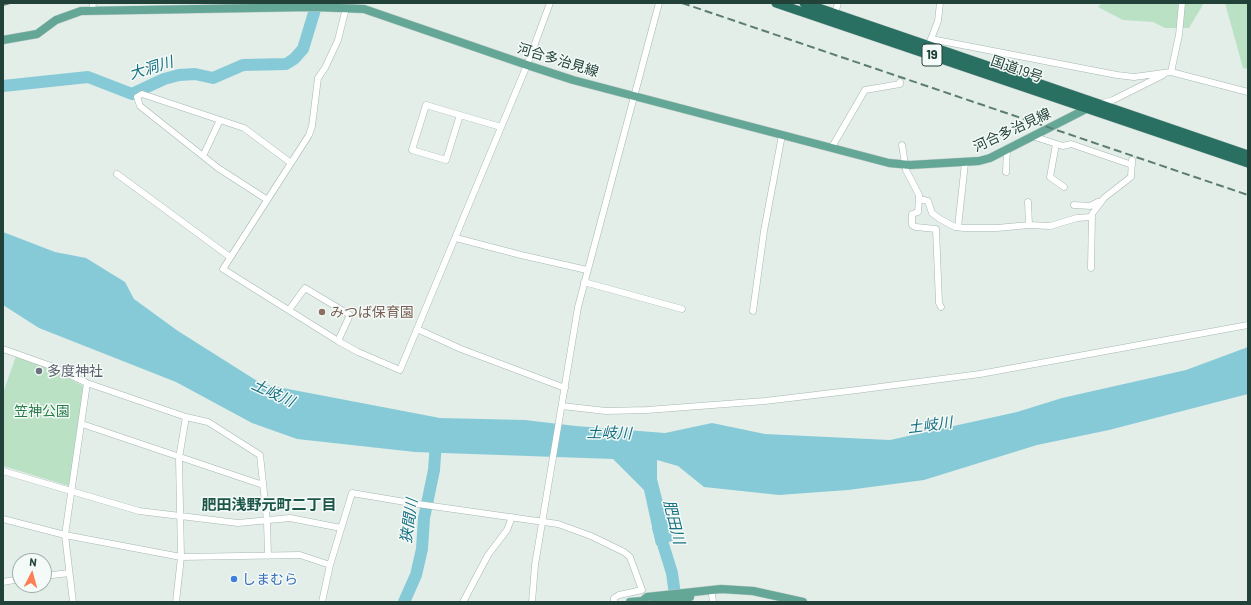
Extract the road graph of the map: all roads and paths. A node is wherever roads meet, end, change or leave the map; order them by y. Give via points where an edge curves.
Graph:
1 (550, 3) edge
2 (659, 3) edge
3 (776, 3) edge
4 (804, 3) edge
5 (838, 3) edge
6 (940, 3) edge
7 (1182, 3) edge
8 (93, 7) edge
9 (346, 8) junction
10 (834, 18) junction
11 (3, 40) edge
12 (928, 46) junction
13 (526, 65) junction
14 (1170, 72) junction
15 (900, 82) dead end
16 (1248, 92) edge
17 (633, 95) junction
18 (1099, 104) junction
19 (1087, 108) junction
20 (460, 115) junction
21 (220, 120) junction
22 (501, 127) junction
23 (782, 135) junction
24 (1032, 136) junction
25 (1056, 144) junction
26 (902, 145) dead end
27 (832, 147) junction
28 (1006, 149) junction
29 (1248, 155) edge
30 (203, 156) junction
31 (291, 163) junction
32 (965, 163) junction
33 (1248, 163) edge
34 (904, 164) junction
35 (1006, 172) dead end
36 (117, 174) dead end
37 (1064, 187) dead end
38 (919, 199) junction
39 (266, 200) junction
40 (1101, 200) junction
41 (1028, 202) dead end
42 (1074, 205) dead end
43 (1091, 217) junction
44 (1029, 225) junction
45 (958, 227) junction
46 (456, 238) junction
47 (230, 258) junction
48 (1091, 268) dead end
49 (586, 270) junction
50 (584, 282) junction
51 (941, 307) dead end
52 (682, 309) dead end
53 (289, 310) junction
54 (753, 311) dead end
55 (1248, 325) edge
56 (417, 329) junction
57 (338, 341) junction
58 (3, 349) edge
59 (87, 383) junction
60 (565, 388) junction
61 (562, 406) junction
62 (186, 417) junction
63 (82, 424) junction
64 (179, 458) junction
65 (3, 471) edge
66 (263, 485) junction
67 (72, 492) junction
68 (180, 516) junction
69 (512, 517) junction
70 (3, 520) edge
71 (267, 521) junction
72 (543, 521) junction
73 (341, 528) junction
74 (65, 535) junction
75 (268, 556) junction
76 (181, 557) junction
77 (330, 564) junction
78 (69, 573) junction
79 (52, 575) edge
80 (710, 595) edge
81 (640, 601) edge
82 (72, 602) edge
83 (176, 602) edge
84 (322, 602) edge
85 (463, 602) edge
86 (532, 602) edge
87 (614, 602) edge
88 (630, 602) edge
89 (655, 602) edge
90 (803, 602) edge

1 - 13 street
2 - 17 street
3 - 10 highway, 国道19号 / 19
4 - 10 highway, 国道19号 / 19
5 - 10 street
6 - 12 street via 938,21
7 - 14 street via 1179,35
8 - 9 main road, 河合多治見線
8 - 11 main road, 河合多治見線 via 64,16 37,34
9 - 13 main road, 河合多治見線 via 376,12
9 - 31 street via 338,40 318,78 312,126
10 - 12 highway, 国道19号 / 19
12 - 14 street via 1134,77
12 - 18 highway, 国道19号 / 19
12 - 19 highway, 国道19号 / 19
13 - 17 main road, 河合多治見線
13 - 22 street
14 - 16 street
14 - 18 street via 1113,100
15 - 27 street via 865,90
17 - 23 main road, 河合多治見線
17 - 49 street
18 - 19 main road, 河合多治見線
18 - 29 highway, 国道19号 / 19
19 - 24 main road, 河合多治見線
19 - 33 highway, 国道19号 / 19
20 - 20 street via 426,105 412,150 446,160
20 - 22 street
21 - 30 street
21 - 30 street via 142,94 137,97 140,106
21 - 31 street via 244,128
22 - 46 street
23 - 27 main road, 河合多治見線
23 - 54 street via 764,231
24 - 25 street
24 - 28 main road, 河合多治見線
25 - 37 street via 1050,177
25 - 40 street via 1071,144 1132,162 1131,177
26 - 34 street
27 - 34 main road, 河合多治見線 via 888,163
28 - 32 main road, 河合多治見線 via 979,162
28 - 35 street
30 - 39 street
31 - 39 street
32 - 34 main road, 河合多治見線
32 - 45 street
34 - 38 street
36 - 47 street
38 - 45 street via 928,201 935,216
38 - 51 street via 918,212 912,214 912,225 936,229
39 - 47 street
40 - 42 street via 1090,206
40 - 43 street
41 - 44 street
43 - 44 street via 1077,218 1050,226
43 - 48 street
44 - 45 street via 997,228
46 - 49 street
46 - 56 street
47 - 53 street via 223,269
49 - 50 street
50 - 52 street
50 - 60 street
53 - 57 street
53 - 57 street via 305,288 350,315
55 - 61 street via 980,374 857,390 647,410 606,411
56 - 57 street via 400,370
56 - 60 street via 461,349
58 - 59 street via 51,366
59 - 62 street
59 - 63 street
60 - 61 street
61 - 72 street
62 - 64 street
62 - 66 street via 208,422 260,455
63 - 64 street
63 - 67 street
64 - 66 street
64 - 68 street
65 - 67 street
66 - 71 street
67 - 68 street via 139,511
67 - 74 street
68 - 71 street via 238,523
68 - 76 street
69 - 72 street
69 - 73 street via 352,493
69 - 85 street via 507,530 488,555
70 - 74 street
71 - 73 street via 290,518
71 - 75 street
72 - 86 street via 535,565
72 - 87 street via 591,536 630,557 642,590 619,595 614,598
73 - 77 street
74 - 76 street
74 - 78 street
75 - 76 street
75 - 77 street via 300,555
76 - 83 street
77 - 84 street
78 - 79 street
78 - 82 street
80 - 81 main road
80 - 89 main road
80 - 90 main road via 721,588
81 - 88 main road

